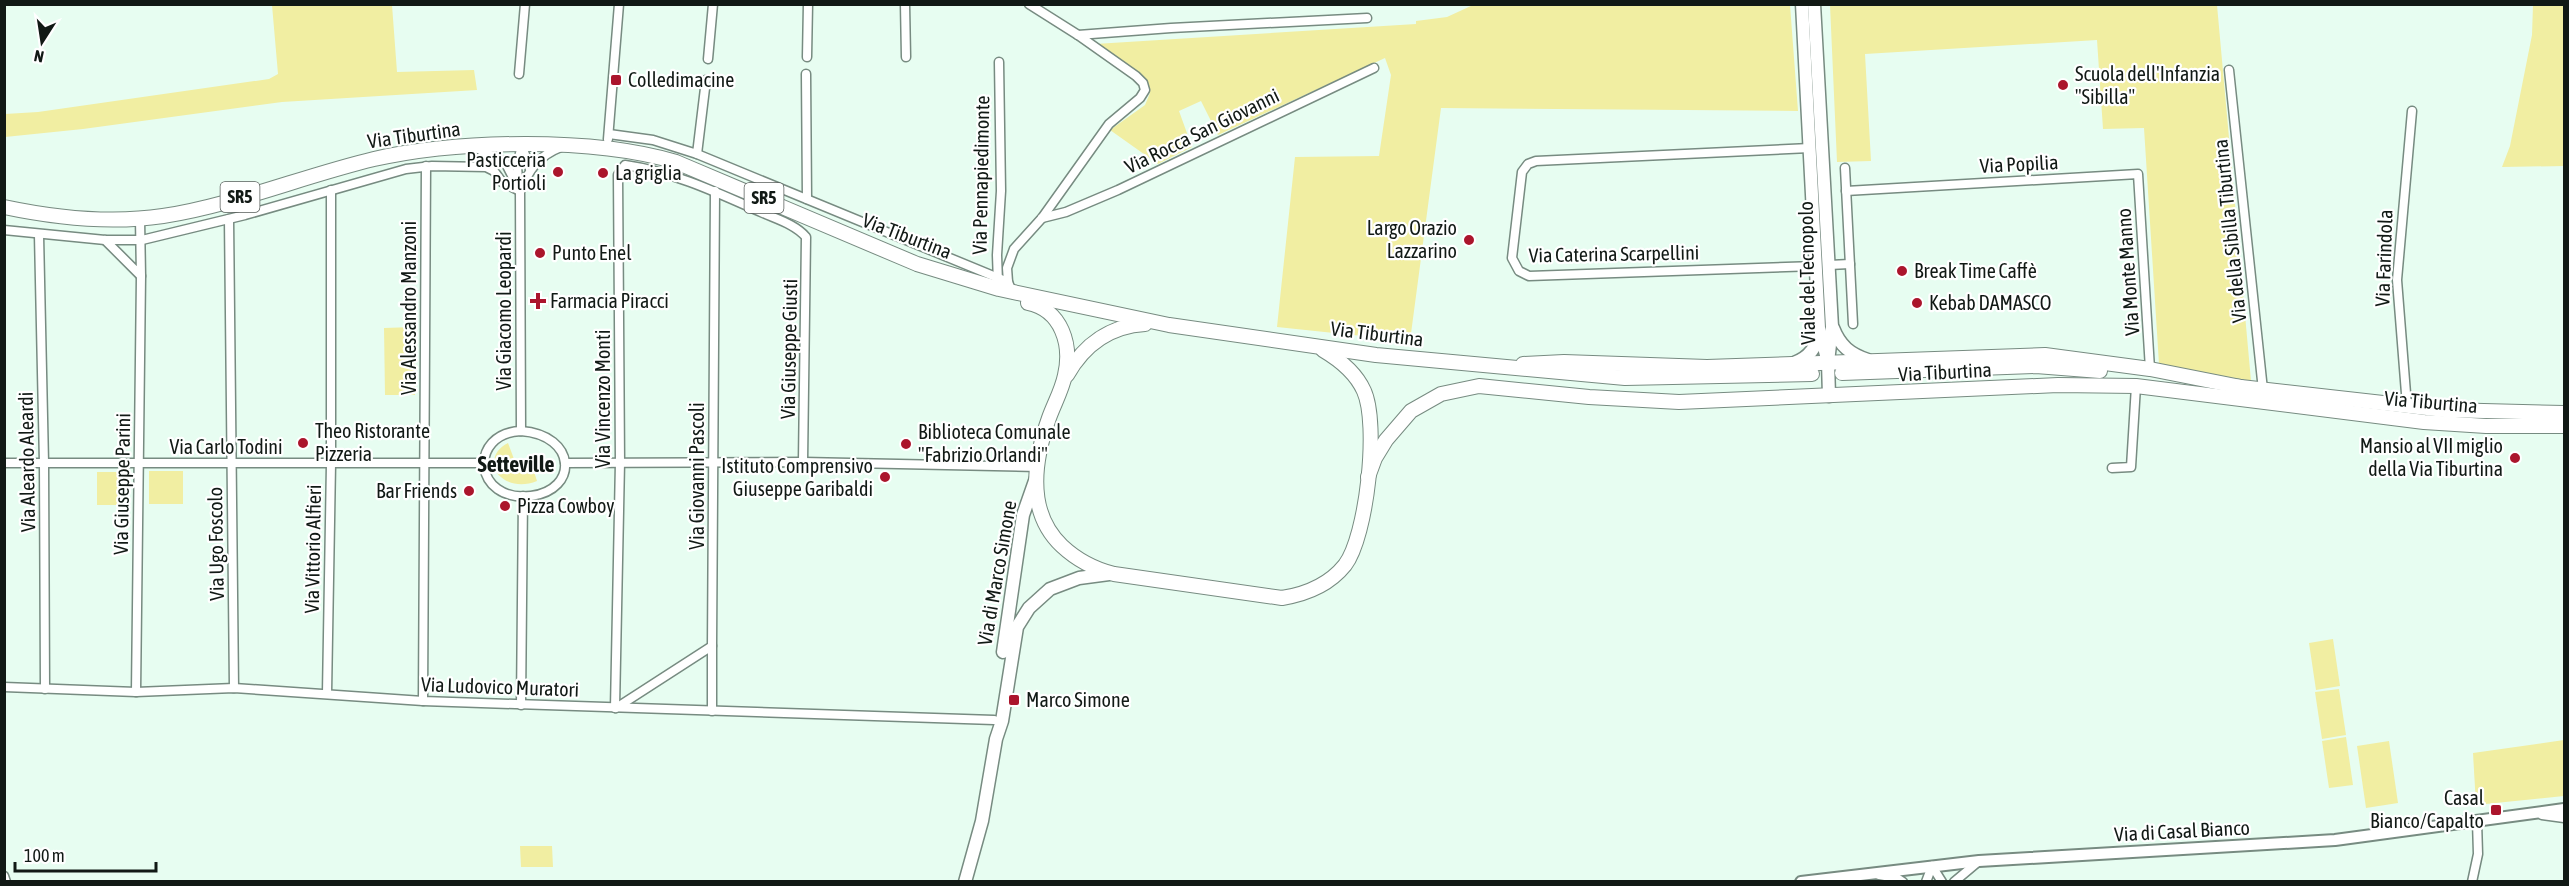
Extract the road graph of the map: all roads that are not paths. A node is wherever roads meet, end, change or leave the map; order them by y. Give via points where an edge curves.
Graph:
1 (525, 4) edge
2 (619, 4) edge
3 (713, 4) edge
4 (808, 4) edge
5 (905, 4) edge
6 (1029, 4) edge
7 (1802, 4) edge
8 (1814, 4) edge
9 (1367, 18) dead end
10 (1078, 35) junction
11 (807, 57) dead end
12 (906, 57) dead end
13 (708, 59) dead end
14 (999, 62) dead end
15 (1374, 68) dead end
16 (2229, 69) dead end
17 (519, 74) dead end
18 (806, 74) dead end
19 (706, 80) dead end
20 (2412, 111) dead end
21 (609, 134) junction
22 (522, 145) junction
23 (472, 146) junction
24 (564, 146) junction
25 (606, 148) junction
26 (1810, 148) junction
27 (697, 154) junction
28 (426, 166) junction
29 (1845, 168) dead end
30 (530, 169) junction
31 (2138, 174) joint
32 (519, 188) junction
33 (331, 190) junction
34 (1846, 190) junction
35 (715, 191) junction
36 (807, 199) junction
37 (4, 207) edge
38 (1042, 218) junction
39 (140, 219) junction
40 (229, 219) junction
41 (4, 230) edge
42 (39, 235) junction
43 (105, 240) junction
44 (142, 240) junction
45 (917, 264) junction
46 (1850, 264) junction
47 (1829, 265) junction
48 (1816, 266) junction
49 (141, 276) junction
50 (1006, 287) junction
51 (1853, 324) dead end
52 (1169, 325) junction
53 (1832, 327) junction
54 (1819, 328) junction
55 (1310, 345) junction
56 (1868, 360) junction
57 (1828, 362) junction
58 (1794, 363) junction
59 (1492, 367) junction
60 (2150, 369) junction
61 (1842, 373) dead end
62 (1812, 374) dead end
63 (1063, 382) junction
64 (2136, 386) junction
65 (2241, 387) junction
66 (2263, 390) junction
67 (1829, 396) junction
68 (2408, 406) junction
69 (2565, 413) edge
70 (2565, 426) edge
71 (521, 431) junction
72 (620, 462) junction
73 (803, 462) junction
74 (4, 463) edge
75 (44, 463) junction
76 (138, 463) junction
77 (425, 463) junction
78 (484, 463) junction
79 (565, 463) junction
80 (714, 463) junction
81 (232, 464) junction
82 (331, 464) junction
83 (2112, 468) dead end
84 (1037, 472) junction
85 (1368, 477) junction
86 (523, 496) junction
87 (1114, 574) junction
88 (712, 646) junction
89 (4, 687) edge
90 (45, 688) junction
91 (234, 688) junction
92 (136, 692) junction
93 (327, 693) junction
94 (423, 701) junction
95 (521, 705) junction
96 (615, 708) junction
97 (712, 711) junction
98 (994, 720) junction
99 (996, 740) junction
100 (2565, 809) edge
101 (2524, 815) junction
102 (2565, 818) edge
103 (2477, 821) junction
104 (1979, 861) junction
105 (1932, 866) junction
106 (1864, 873) junction
107 (4, 876) edge
108 (6, 882) edge
109 (965, 882) edge
110 (1801, 882) edge
111 (1903, 882) edge
112 (1926, 882) edge
113 (1942, 882) edge
114 (1954, 882) edge
115 (2472, 882) edge

1 - 17 street
2 - 21 street
3 - 13 street
4 - 11 street
5 - 12 street
6 - 10 street
7 - 26 main road, Viale del Tecnopolo
8 - 47 main road, Viale del Tecnopolo
9 - 10 street
10 - 38 street via 1139,78 1144,90 1109,124
14 - 50 street, Via Pennapiedimonte
15 - 38 street, Via Rocca San Giovanni via 1118,190
16 - 66 street, Via della Sibilla Tiburtina
18 - 36 street
19 - 27 street
20 - 68 street, Via Farindola via 2397,289
21 - 25 street
21 - 27 street via 653,140
22 - 23 main road, Via Tiburtina / SR5
22 - 24 main road, Via Tiburtina / SR5
22 - 30 street
22 - 32 street, Via Giacomo Leopardi via 517,166
23 - 32 street via 503,160
23 - 39 main road, Via Tiburtina / SR5 via 376,159 199,208
24 - 25 main road, Via Tiburtina / SR5
24 - 30 street via 545,154
25 - 45 main road, Via Tiburtina / SR5 via 676,162
26 - 48 main road, Viale del Tecnopolo
26 - 48 street, Via Caterina Scarpellini via 1536,161 1522,172 1512,258 1516,269 1529,276
27 - 36 street
28 - 32 street via 486,167 501,182
28 - 33 street via 390,172
28 - 77 street, Via Alessandro Manzoni
29 - 34 street
30 - 32 street
31 - 34 street, Via Popilia
31 - 60 street, Via Monte Manno
32 - 71 street, Via Giacomo Leopardi
33 - 40 street
33 - 82 street, Via Vittorio Alfieri
34 - 46 street
35 - 72 street, Via Vincenzo Monti via 666,172 625,165 618,175
35 - 73 street, Via Giuseppe Giusti via 785,223 806,237
35 - 80 street, Via Giovanni Pascoli
36 - 50 street
37 - 39 main road, Via Tiburtina / SR5 via 78,218
38 - 50 street via 1010,254
39 - 44 street, Via Giuseppe Parini
40 - 44 street
40 - 81 street, Via Ugo Foscolo
41 - 42 street
42 - 43 street
42 - 75 street, Via Aleardo Aleardi
43 - 44 street
43 - 49 street
44 - 49 street, Via Giuseppe Parini
45 - 50 main road, Via Tiburtina
45 - 63 main road, Via di Marco Simone via 932,274 1053,314 1063,333 1067,358
46 - 47 street
46 - 51 street
47 - 53 main road, Viale del Tecnopolo
48 - 54 main road, Viale del Tecnopolo
49 - 76 street, Via Giuseppe Parini
50 - 52 main road, Via Tiburtina
52 - 55 main road, Via Tiburtina
52 - 63 main road, Via di Marco Simone via 1130,325 1100,337 1079,357
53 - 56 main road via 1846,349
53 - 57 main road, Viale del Tecnopolo
54 - 57 main road, Viale del Tecnopolo
54 - 58 main road via 1814,348
55 - 59 main road, Via Tiburtina
55 - 85 main road via 1336,358 1364,392 1371,419
56 - 57 main road
56 - 60 main road via 2045,355
57 - 58 main road
57 - 67 main road
58 - 59 main road via 1666,367 1554,362
59 - 62 main road, Via Tiburtina via 1634,379
60 - 65 main road
61 - 65 main road, Via Tiburtina via 2053,367
63 - 84 main road, Via di Marco Simone via 1044,432
64 - 67 main road, Via Tiburtina via 2058,385
64 - 70 main road, Via Tiburtina via 2424,422
64 - 83 street via 2131,467
65 - 66 main road, Via Tiburtina
66 - 68 main road, Via Tiburtina
67 - 85 main road, Via Tiburtina via 1679,402 1589,398 1479,386 1461,388 1425,401 1411,411 1386,440
68 - 69 main road, Via Tiburtina
71 - 78 street via 495,441
71 - 79 street via 538,433 555,442
72 - 79 street
72 - 80 street
72 - 96 street, Via Vincenzo Monti
73 - 80 street
73 - 84 street
74 - 75 street, Via Carlo Todini
75 - 76 street, Via Carlo Todini
75 - 90 street, Via Aleardo Aleardi
76 - 81 street, Via Carlo Todini
76 - 92 street, Via Giuseppe Parini
77 - 78 street, Via Carlo Todini
77 - 82 street, Via Carlo Todini
77 - 94 street, Via Alessandro Manzoni
78 - 86 street via 491,484 506,494
79 - 86 street via 552,488
80 - 88 street, Via Giovanni Pascoli
81 - 82 street, Via Carlo Todini
81 - 91 street, Via Ugo Foscolo
82 - 93 street, Via Vittorio Alfieri
84 - 87 main road via 1041,513 1047,528 1082,562
84 - 98 main road, Via di Marco Simone via 1023,515
85 - 87 main road via 1355,548 1346,564 1333,578 1301,595 1267,597
86 - 95 street
87 - 99 main road, Via di Marco Simone via 1062,582 1038,597 1029,608 1014,636
88 - 96 street
88 - 97 street, Via Giovanni Pascoli
89 - 90 street, Via Ludovico Muratori
90 - 92 street, Via Ludovico Muratori
91 - 92 street, Via Ludovico Muratori
91 - 93 street, Via Ludovico Muratori
93 - 94 street, Via Ludovico Muratori
94 - 95 street, Via Ludovico Muratori
95 - 96 street, Via Ludovico Muratori
96 - 97 street, Via Ludovico Muratori
97 - 98 street, Via Ludovico Muratori
98 - 99 main road, Via di Marco Simone
99 - 109 main road, Via di Marco Simone via 982,821
100 - 101 street, Via di Casal Bianco
101 - 102 street
101 - 103 street, Via di Casal Bianco
103 - 104 street, Via di Casal Bianco via 2336,840
103 - 115 street via 2478,854
104 - 105 street, Via di Casal Bianco
104 - 114 street
105 - 106 street, Via di Casal Bianco
105 - 112 street
105 - 113 street
106 - 110 street, Via di Casal Bianco
106 - 111 street
107 - 108 street

